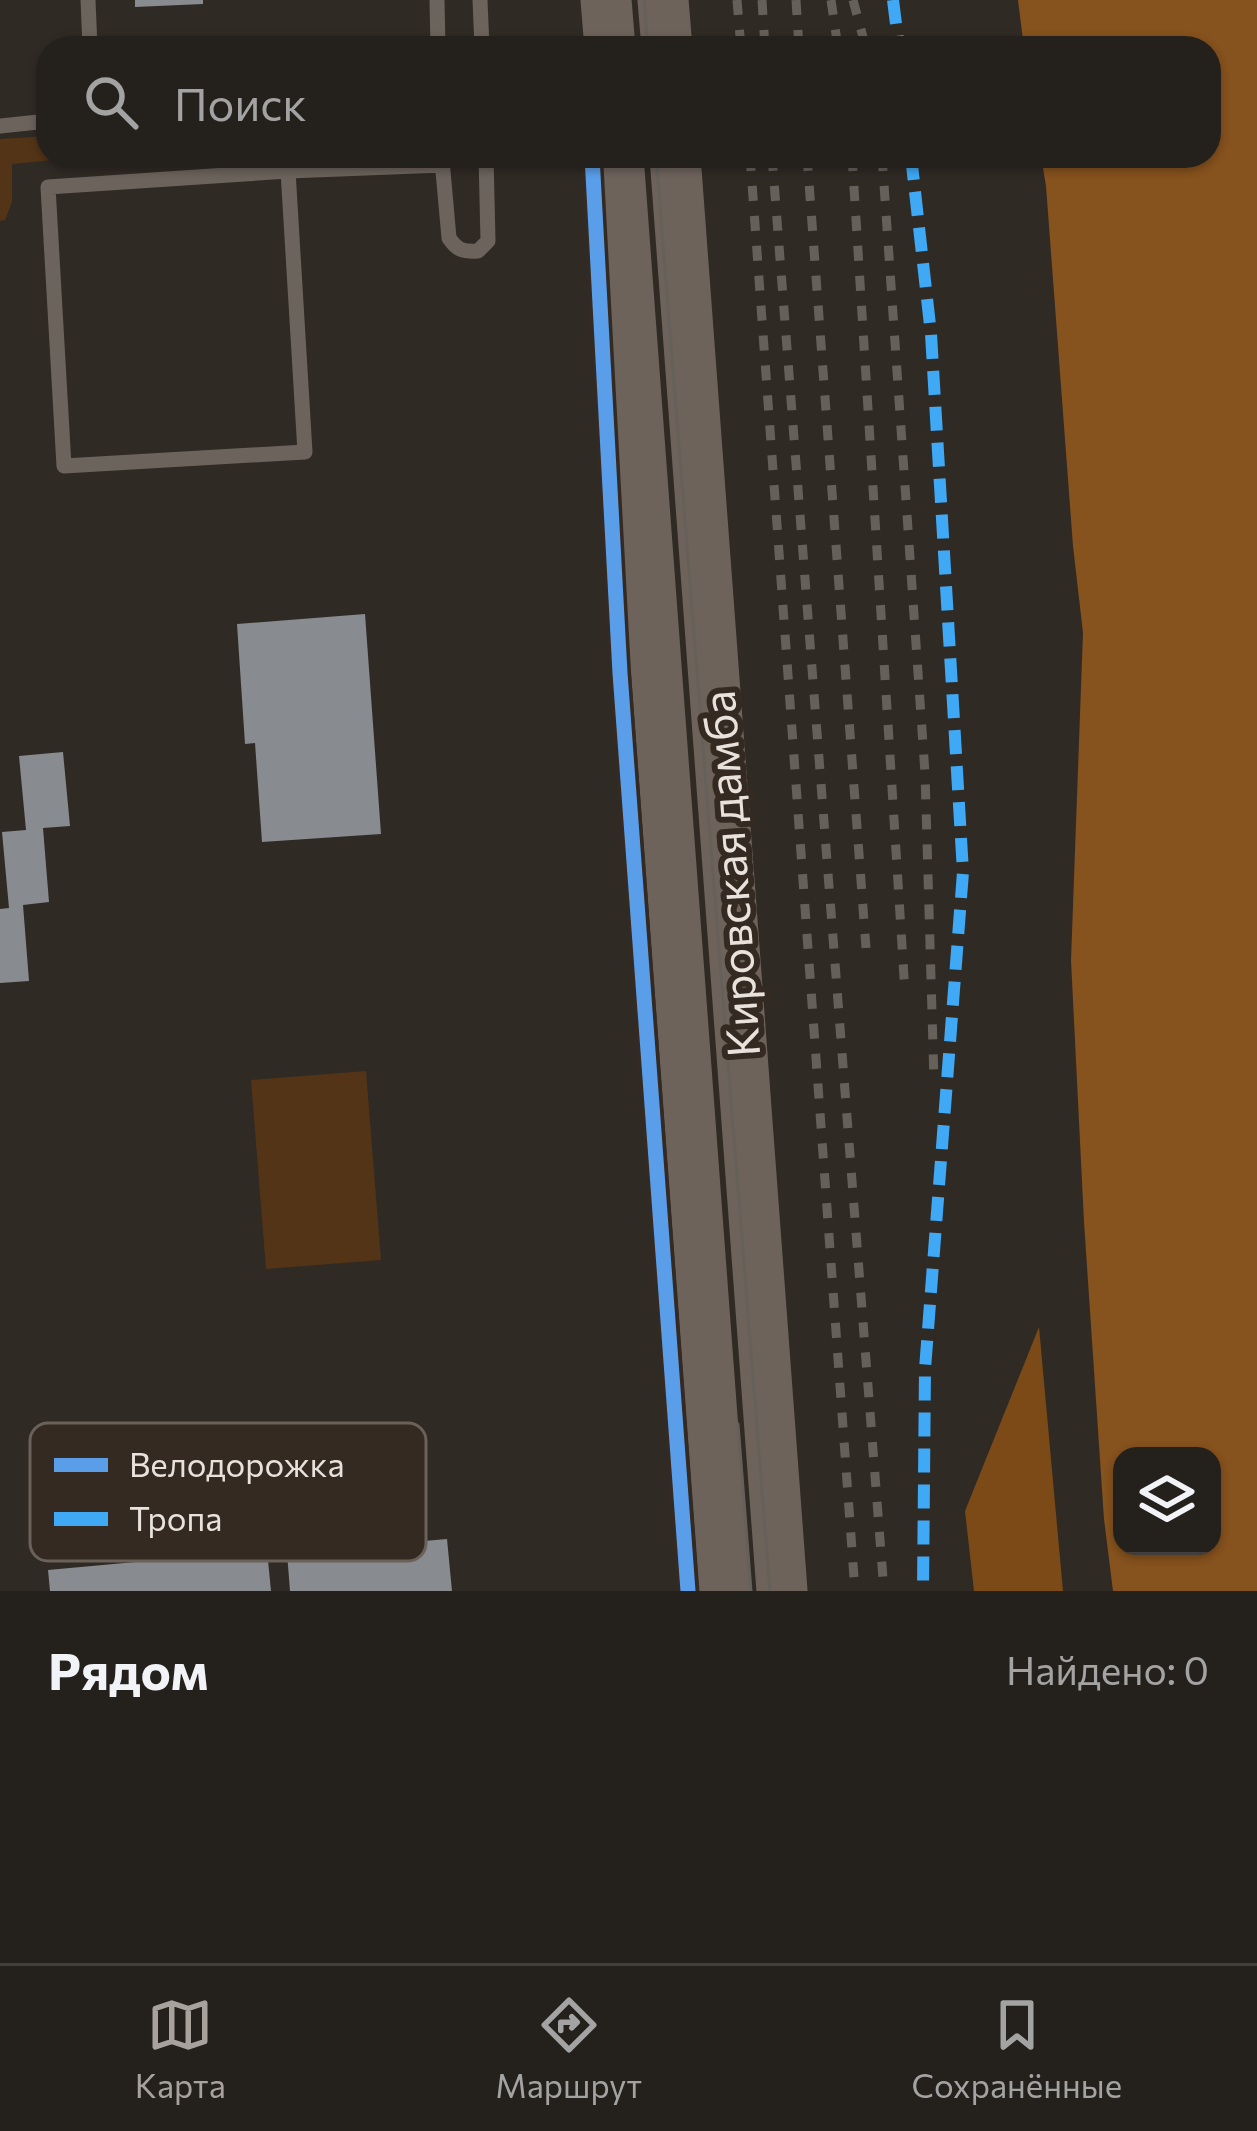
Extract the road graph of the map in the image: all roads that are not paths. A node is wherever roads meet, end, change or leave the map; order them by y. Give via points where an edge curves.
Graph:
1 (88, 0) edge
2 (437, 0) edge
3 (480, 0) edge
4 (606, 0) edge
5 (663, 0) edge
6 (90, 36) edge
7 (438, 36) edge
8 (482, 36) edge
9 (609, 36) edge
10 (666, 36) edge
11 (36, 122) edge
12 (0, 126) edge
13 (330, 168) edge
14 (443, 168) edge
15 (486, 168) edge
16 (619, 168) edge
17 (676, 168) edge
18 (288, 171) junction
19 (725, 1591) edge
20 (782, 1591) edge

1 - 6 lane
2 - 7 lane
3 - 8 lane
4 - 9 main road
5 - 10 main road
11 - 12 lane
13 - 18 lane
14 - 15 lane via 448,238 466,252 488,241
16 - 19 main road, Кировская дамба
17 - 20 main road, Кировская дамба
18 - 18 lane via 48,188 64,466 305,452

